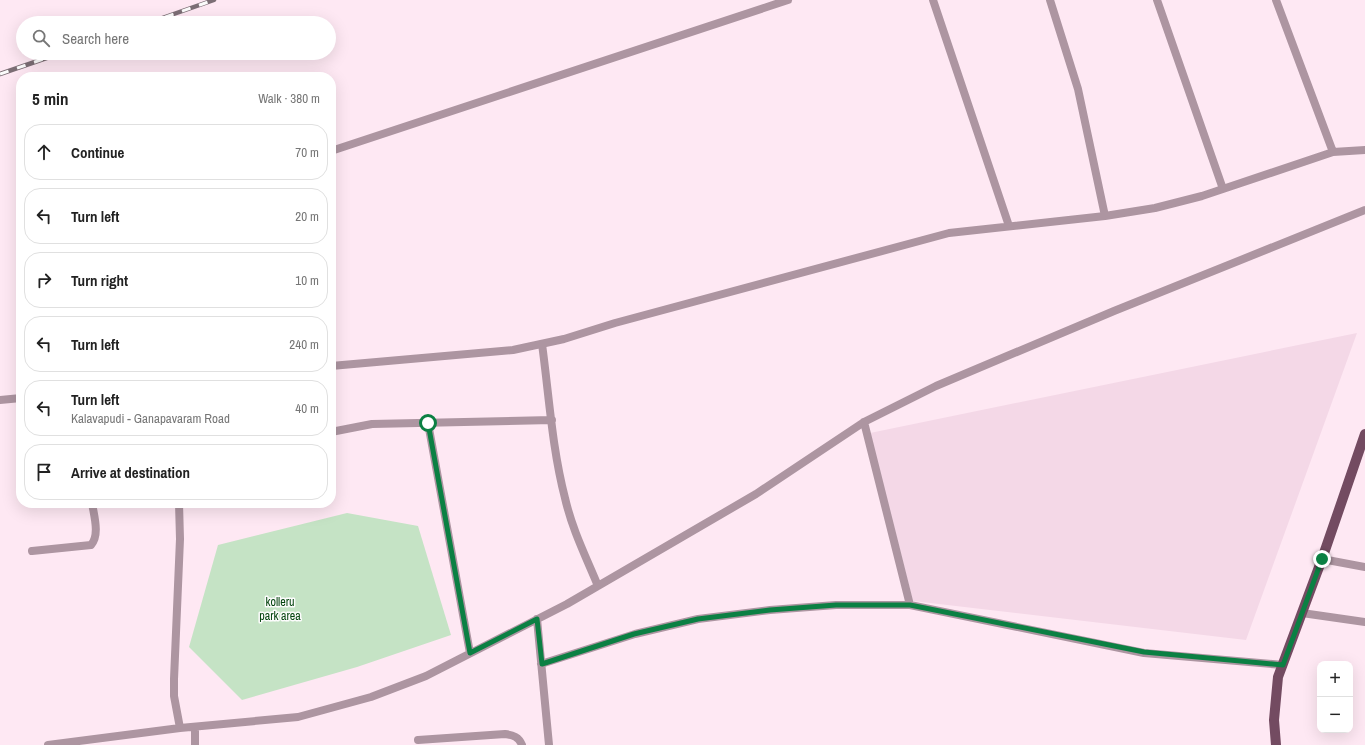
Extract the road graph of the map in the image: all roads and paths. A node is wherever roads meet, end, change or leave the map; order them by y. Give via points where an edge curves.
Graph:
1 (788, 0) edge
2 (933, 0) edge
3 (1050, 0) edge
4 (1156, 0) edge
5 (1276, 0) edge
6 (336, 149) edge
7 (1365, 150) edge
8 (1333, 152) junction
9 (1223, 189) junction
10 (1365, 210) edge
11 (1105, 216) junction
12 (1009, 226) junction
13 (542, 344) junction
14 (336, 366) edge
15 (16, 398) edge
16 (0, 400) edge
17 (552, 420) junction
18 (864, 422) junction
19 (428, 423) junction
20 (336, 431) edge
21 (1365, 434) edge
22 (93, 508) edge
23 (180, 508) edge
24 (32, 551) dead end
25 (1322, 559) junction
26 (1365, 566) edge
27 (598, 586) junction
28 (910, 605) junction
29 (1302, 613) junction
30 (537, 619) junction
31 (1365, 622) edge
32 (470, 653) junction
33 (542, 664) junction
34 (1283, 665) junction
35 (195, 727) junction
36 (180, 728) junction
37 (418, 740) dead end
38 (48, 745) edge
39 (195, 745) edge
40 (522, 745) edge
41 (549, 745) edge
42 (1276, 745) edge

1 - 6 street
2 - 12 street
3 - 11 street via 1078,89
4 - 9 street
5 - 8 street
7 - 8 street
8 - 9 street
9 - 11 street via 1155,208
10 - 18 street via 996,360
11 - 12 street
12 - 13 street via 941,234
13 - 14 street via 513,350
13 - 17 street
15 - 16 street
17 - 19 street
17 - 27 street via 565,498 574,531
18 - 27 street via 756,494
18 - 28 street
19 - 20 street via 372,424
19 - 32 street
21 - 25 main road
22 - 24 street via 96,534 91,545
23 - 36 street via 174,696
25 - 26 street
25 - 29 main road
27 - 30 street
28 - 33 street via 836,605 698,619 634,634
28 - 34 street via 1144,652
29 - 31 street
29 - 34 main road
30 - 32 street
30 - 33 street
32 - 35 street via 426,676 371,697 298,717
33 - 41 street
34 - 42 main road via 1278,677 1274,720
35 - 36 street
35 - 39 street
36 - 38 street
37 - 40 street via 505,734 514,736

